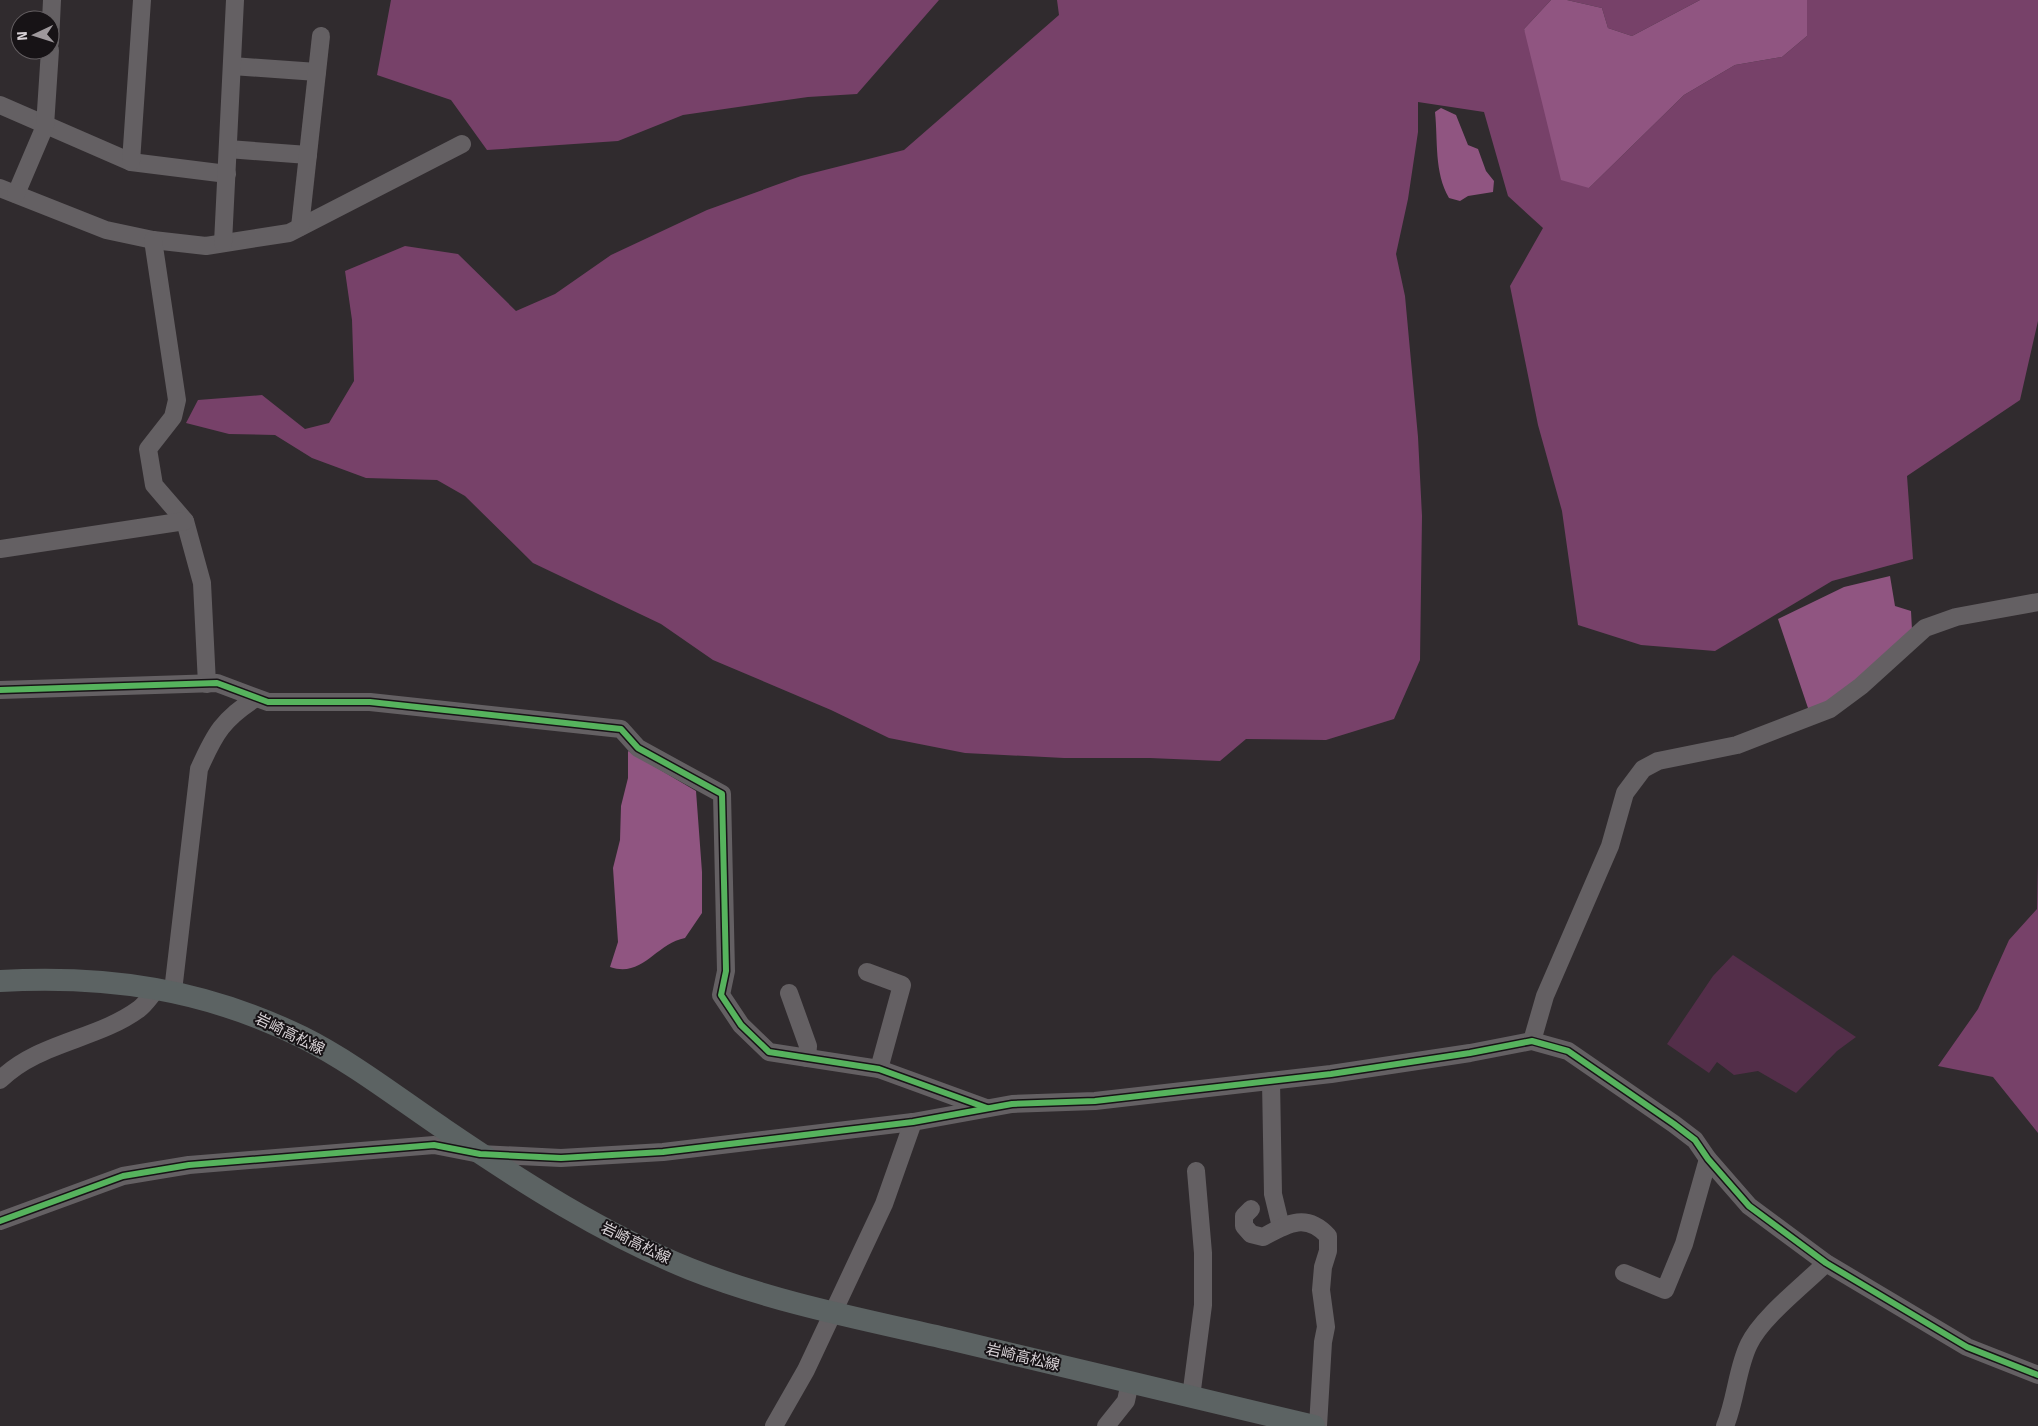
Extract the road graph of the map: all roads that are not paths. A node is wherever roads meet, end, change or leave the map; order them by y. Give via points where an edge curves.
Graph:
1 (142, 0) edge
2 (235, 0) edge
3 (321, 36) dead end
4 (49, 60) edge
5 (232, 66) junction
6 (317, 72) junction
7 (0, 105) edge
8 (45, 126) junction
9 (462, 144) dead end
10 (228, 149) junction
11 (308, 154) junction
12 (131, 162) junction
13 (227, 174) junction
14 (0, 188) edge
15 (16, 194) junction
16 (300, 227) junction
17 (153, 240) junction
18 (223, 243) junction
19 (185, 521) junction
20 (0, 549) edge
21 (2038, 602) edge
22 (207, 684) junction
23 (0, 690) edge
24 (256, 698) junction
25 (867, 972) dead end
26 (0, 981) edge
27 (165, 990) junction
28 (790, 993) dead end
29 (1532, 1041) junction
30 (807, 1058) junction
31 (880, 1069) junction
32 (0, 1080) edge
33 (1271, 1081) junction
34 (987, 1108) junction
35 (913, 1122) junction
36 (480, 1154) junction
37 (1708, 1159) junction
38 (1196, 1171) dead end
39 (1250, 1209) dead end
40 (0, 1221) edge
41 (1280, 1228) junction
42 (1826, 1263) junction
43 (1624, 1274) dead end
44 (833, 1312) junction
45 (2038, 1375) edge
46 (1130, 1382) junction
47 (1191, 1397) junction
48 (780, 1423) edge
49 (1106, 1426) edge
50 (1314, 1426) edge
51 (1318, 1426) edge
52 (1725, 1426) edge

1 - 12 street
2 - 5 street
3 - 6 street
4 - 8 street
5 - 6 street
5 - 10 street
6 - 11 street
7 - 8 street
8 - 12 street
8 - 15 street
9 - 16 street
10 - 11 street
10 - 13 street
11 - 16 street
12 - 13 street
13 - 18 street
14 - 15 street
15 - 17 street via 106,230
16 - 18 street via 289,232
17 - 18 street via 206,246
17 - 19 street via 177,400 173,417 148,449 154,485
19 - 20 street
19 - 22 street via 202,583
21 - 29 street via 1956,617 1925,628 1861,686 1830,709 1737,745 1658,761 1643,769 1625,793 1610,846 1546,996
22 - 23 street
22 - 24 street via 216,683
24 - 27 street via 232,713 212,740 199,769
24 - 30 street via 268,702 370,702 621,729 638,748 722,794 726,971 721,995 740,1025 769,1052
25 - 31 street via 902,985
26 - 27 main road, 岩崎高松線 via 102,980
27 - 32 street via 107,1028 59,1045 13,1067
27 - 36 main road, 岩崎高松線 via 239,1010 304,1038
28 - 30 street via 808,1046
29 - 33 street
29 - 37 street via 1568,1051 1603,1074 1695,1140
30 - 31 street
31 - 34 street
33 - 34 street via 1095,1101
33 - 41 street via 1273,1194
34 - 35 street
35 - 36 street via 717,1147 604,1157
35 - 44 street via 884,1204
36 - 40 street via 434,1145 153,1170 123,1176
36 - 44 main road, 岩崎高松線 via 625,1240 692,1269 788,1302
37 - 42 street via 1749,1206
37 - 43 street via 1684,1244 1665,1290
38 - 47 street via 1203,1253 1203,1305
39 - 41 street via 1244,1216 1244,1226 1251,1234 1263,1237
41 - 51 street via 1303,1221 1318,1225 1328,1236 1321,1290 1326,1328
42 - 45 street via 1967,1347
42 - 52 street via 1760,1324 1748,1345
44 - 46 main road, 岩崎高松線
44 - 48 street
46 - 47 main road, 岩崎高松線
46 - 49 street via 1126,1401
47 - 50 main road, 岩崎高松線

